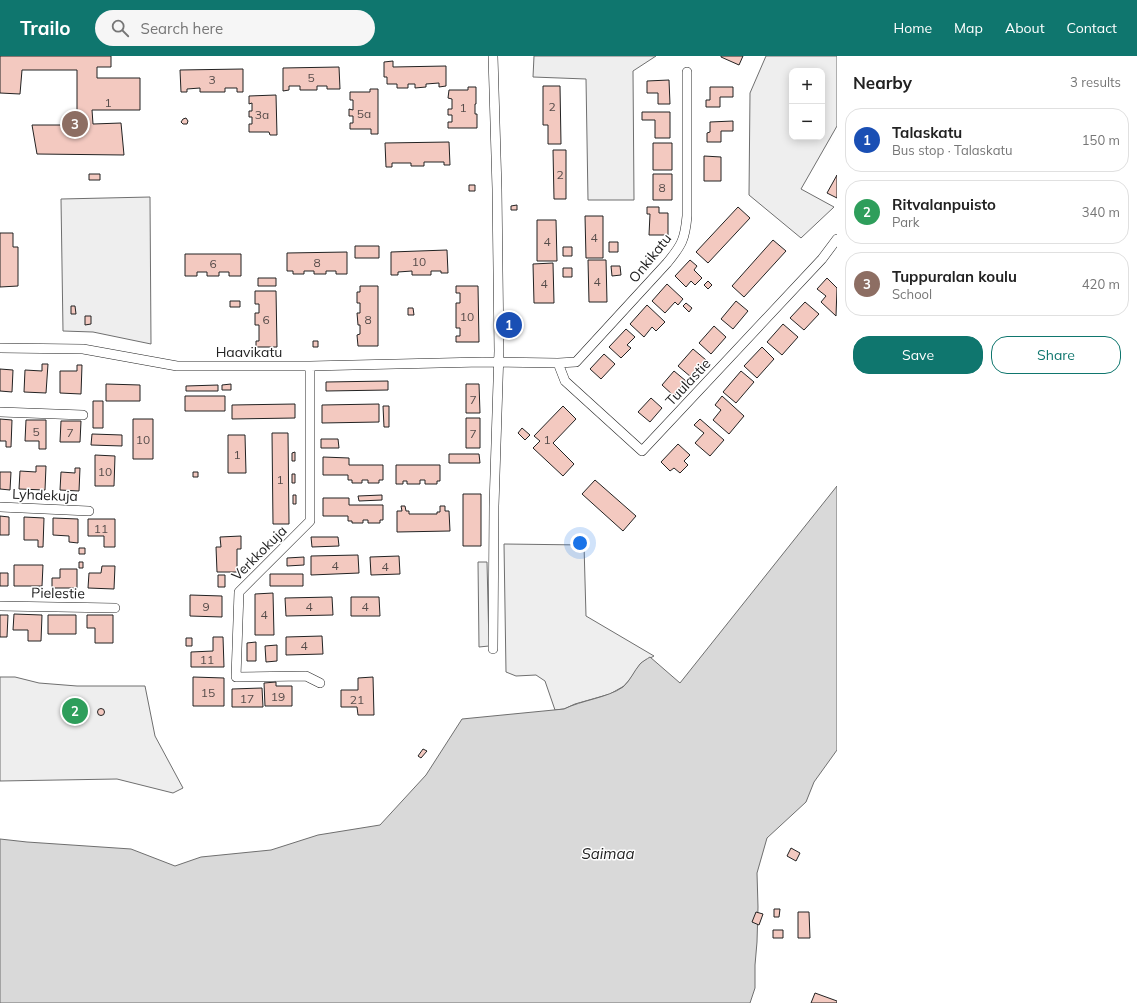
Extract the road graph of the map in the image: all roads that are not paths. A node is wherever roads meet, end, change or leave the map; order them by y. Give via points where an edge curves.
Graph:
1 (493, 56) edge
2 (687, 72) dead end
3 (837, 239) edge
4 (0, 348) edge
5 (499, 362) junction
6 (558, 363) junction
7 (310, 366) junction
8 (0, 412) edge
9 (83, 415) dead end
10 (0, 507) edge
11 (88, 511) dead end
12 (0, 606) edge
13 (115, 608) dead end
14 (493, 649) dead end
15 (320, 684) dead end

1 - 5 street
2 - 6 street, Onkikatu via 686,234 679,249 667,263 576,362
3 - 6 street, Tuulastie via 822,260 642,451 565,381
4 - 7 street, Haavikatu via 83,349 177,366
5 - 6 street, Onkikatu
5 - 7 street, Haavikatu
5 - 14 street
7 - 15 street, Verkkokuja via 310,521 239,592 236,677 306,676
8 - 9 street
10 - 11 street, Lyhdekuja
12 - 13 street, Pielestie

